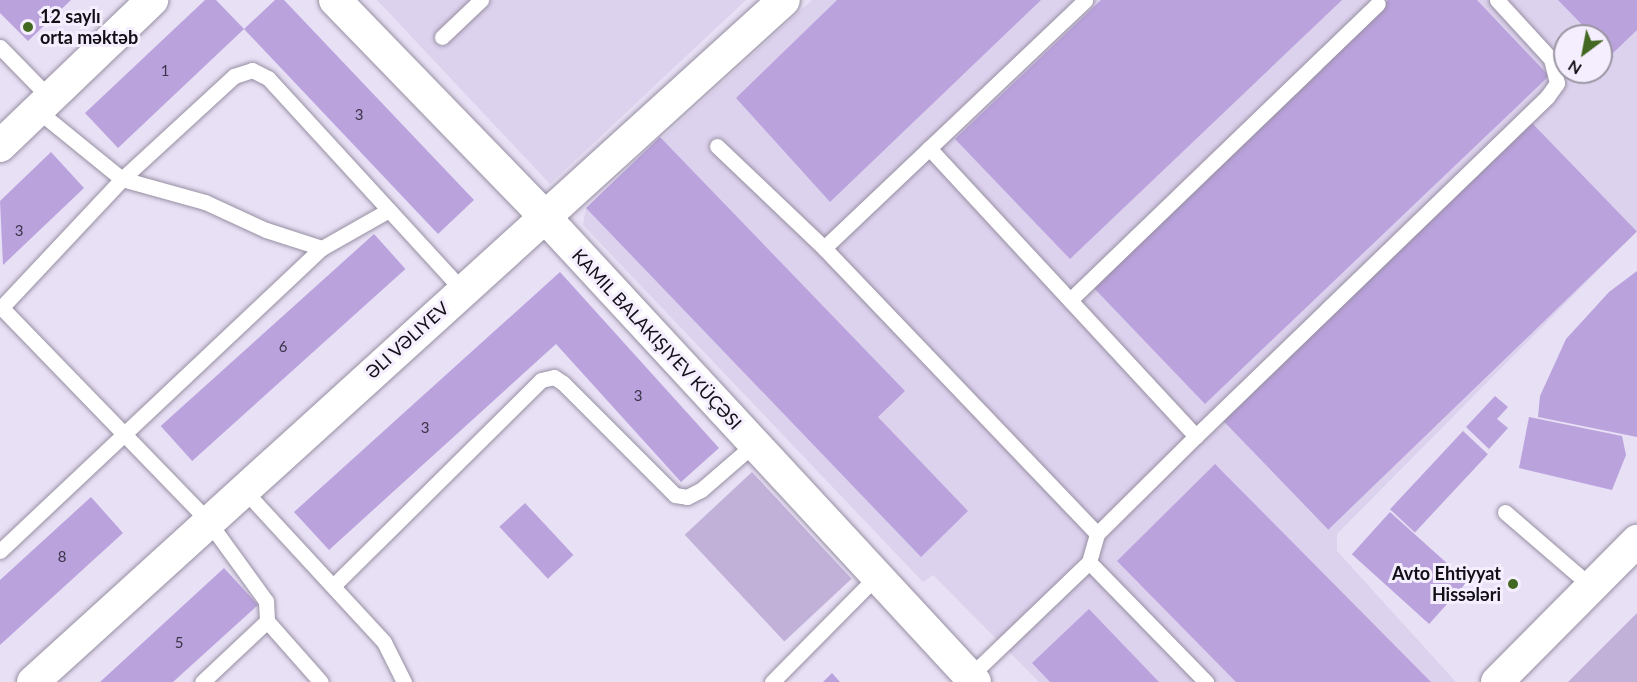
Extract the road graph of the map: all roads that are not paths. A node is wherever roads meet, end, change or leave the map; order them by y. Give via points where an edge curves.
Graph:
1 (152, 0) edge
2 (335, 0) edge
3 (481, 0) edge
4 (784, 0) edge
5 (1085, 0) edge
6 (1497, 0) edge
7 (1378, 4) dead end
8 (442, 37) dead end
9 (0, 47) edge
10 (43, 104) junction
11 (0, 146) edge
12 (717, 146) dead end
13 (929, 148) junction
14 (122, 179) junction
15 (389, 210) junction
16 (543, 215) junction
17 (322, 248) junction
18 (824, 248) junction
19 (462, 290) junction
20 (1070, 300) junction
21 (1, 307) edge
22 (127, 436) junction
23 (1196, 436) junction
24 (753, 445) junction
25 (242, 488) junction
26 (1505, 512) dead end
27 (208, 521) junction
28 (1097, 534) junction
29 (1637, 541) edge
30 (0, 551) edge
31 (1089, 562) junction
32 (876, 577) junction
33 (334, 585) junction
34 (1592, 587) junction
35 (267, 621) junction
36 (972, 679) edge
37 (33, 682) edge
38 (202, 682) edge
39 (321, 682) edge
40 (404, 682) edge
41 (772, 682) edge
42 (1206, 682) edge
43 (1497, 682) edge

1 - 10 street
2 - 16 street, KAMIL BALAKIŞIYEV KÜÇƏSI
3 - 8 lane
4 - 16 street, ƏLI VƏLIYEV
5 - 13 lane
6 - 23 lane via 1551,59 1557,83 1547,97
7 - 20 lane
9 - 10 lane
10 - 11 street
10 - 14 lane
12 - 18 lane
13 - 18 lane
13 - 20 lane
14 - 15 lane via 234,76 252,70 268,78
14 - 17 lane via 205,202 266,230
14 - 21 lane
15 - 17 lane
15 - 19 lane
16 - 19 street, ƏLI VƏLIYEV
16 - 24 street, KAMIL BALAKIŞIYEV KÜÇƏSI
17 - 22 lane
18 - 28 lane
19 - 25 street, ƏLI VƏLIYEV
20 - 23 lane
21 - 22 lane
22 - 27 lane
22 - 30 lane
23 - 28 lane
24 - 32 street, KAMIL BALAKIŞIYEV KÜÇƏSI
24 - 33 lane via 701,490 675,495 563,384 554,377 541,380
25 - 27 street, ƏLI VƏLIYEV
25 - 33 lane
26 - 34 lane
27 - 35 lane via 266,601
27 - 37 street, ƏLI VƏLIYEV
28 - 31 lane
29 - 34 street
31 - 36 lane
31 - 42 lane
32 - 36 street, KAMIL BALAKIŞIYEV KÜÇƏSI
32 - 41 lane
33 - 40 lane via 384,642
34 - 43 street
35 - 38 lane
35 - 39 lane

